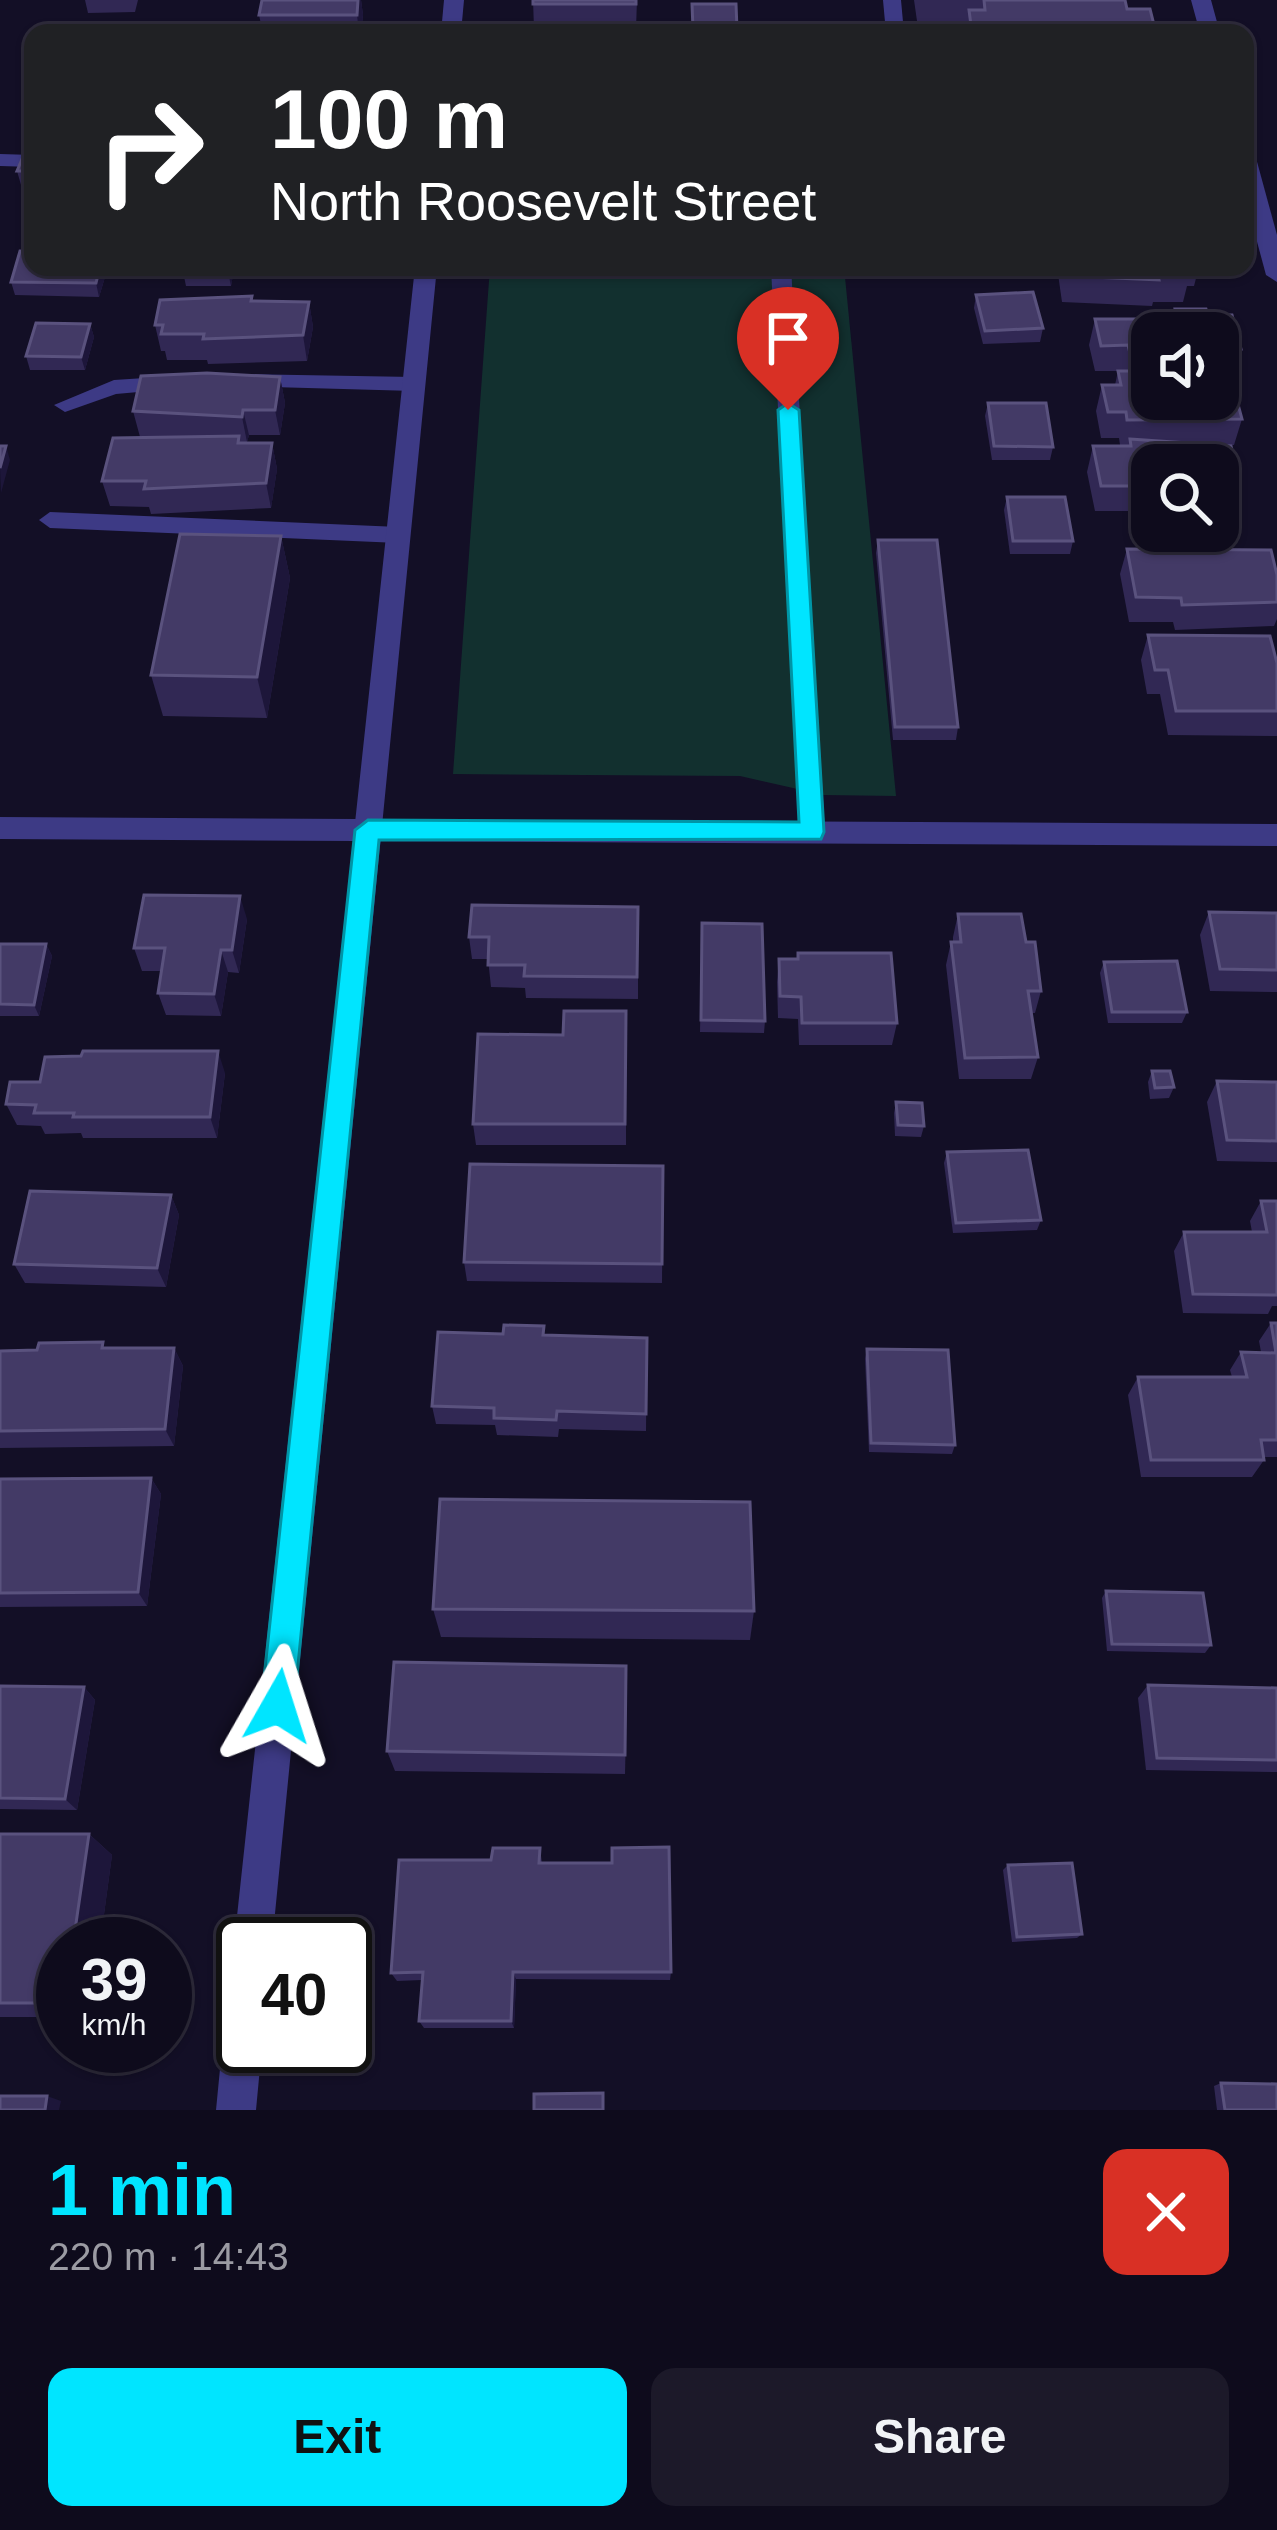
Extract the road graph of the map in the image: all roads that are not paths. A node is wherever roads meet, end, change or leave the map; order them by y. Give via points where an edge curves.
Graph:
1 (1254, 191) edge
2 (1277, 275) edge
3 (425, 276) edge
4 (781, 276) edge
5 (414, 384) junction
6 (65, 405) dead end
7 (50, 520) dead end
8 (399, 535) junction
9 (0, 828) edge
10 (368, 830) junction
11 (812, 832) junction
12 (1277, 836) edge
13 (256, 1917) edge
14 (240, 2073) edge
15 (236, 2110) edge

1 - 2 street
3 - 5 street
4 - 11 lane
5 - 6 lane via 114,387
5 - 8 street
7 - 8 lane
8 - 10 street
9 - 10 street
10 - 11 street
10 - 13 street
11 - 12 street
14 - 15 street

